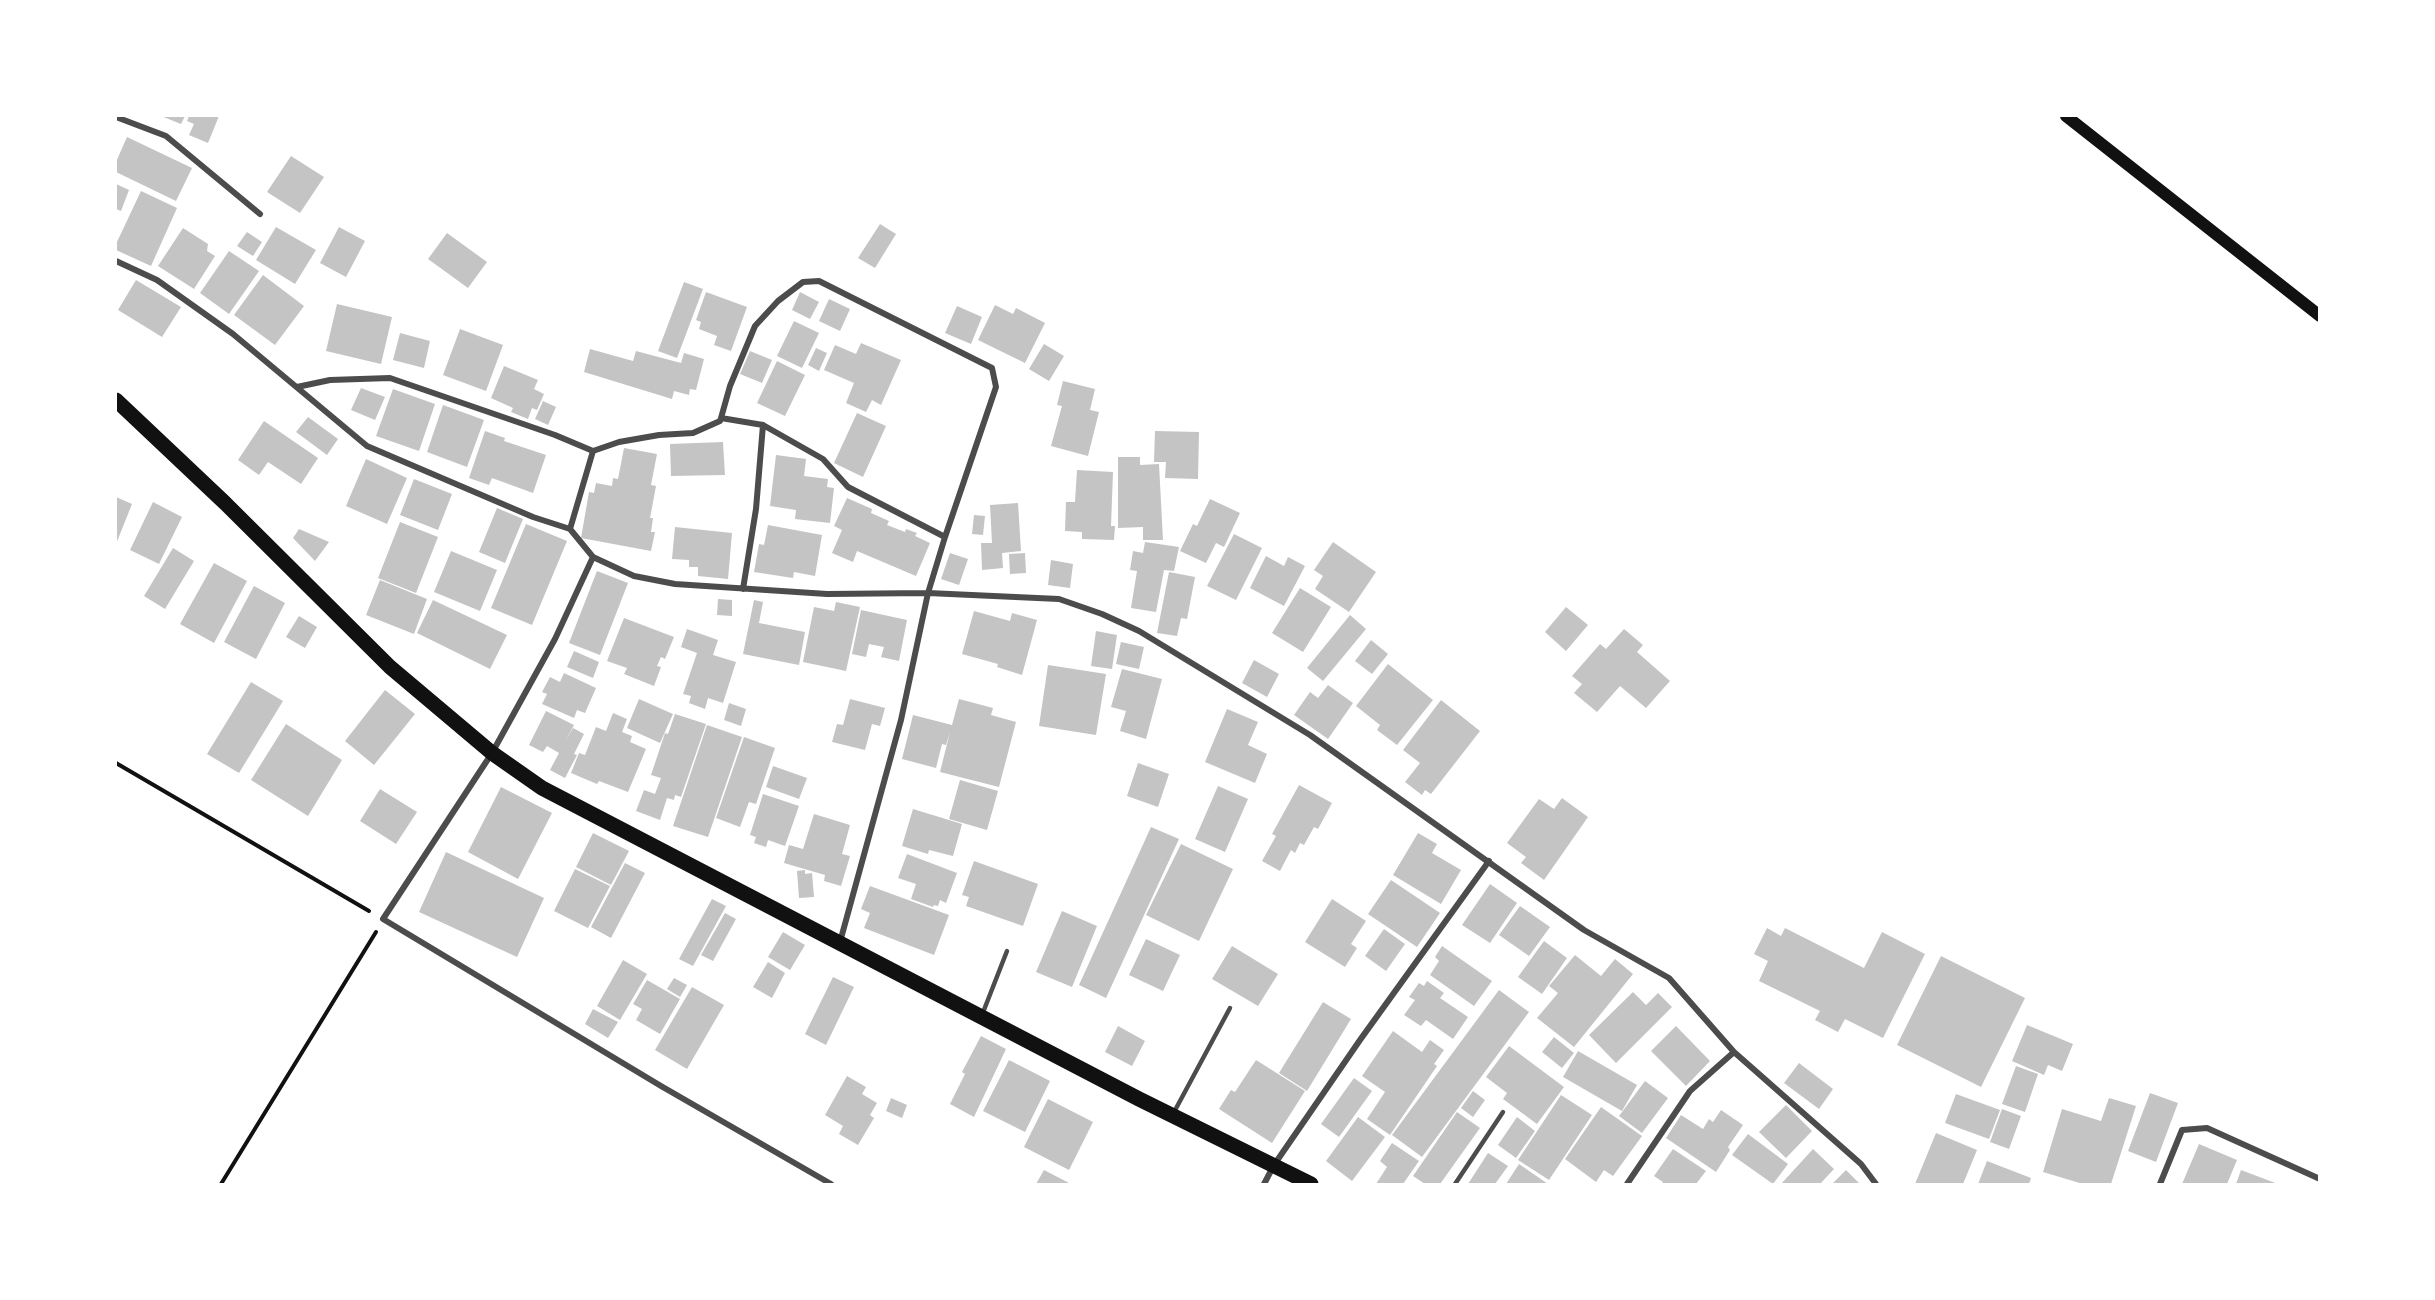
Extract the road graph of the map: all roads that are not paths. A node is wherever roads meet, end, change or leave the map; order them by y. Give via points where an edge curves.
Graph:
1 (2066, 116) edge
2 (116, 117) edge
3 (260, 214) dead end
4 (116, 261) edge
5 (2319, 315) edge
6 (297, 387) junction
7 (116, 400) edge
8 (721, 418) junction
9 (763, 425) junction
10 (593, 451) junction
11 (570, 529) junction
12 (945, 537) junction
13 (593, 557) junction
14 (743, 589) junction
15 (928, 593) junction
16 (492, 753) junction
17 (1489, 861) junction
18 (839, 943) junction
19 (1007, 951) dead end
20 (1230, 1008) dead end
21 (981, 1016) junction
22 (1734, 1052) junction
23 (1503, 1112) dead end
24 (1172, 1115) junction
25 (1274, 1165) junction
26 (2319, 1179) edge
27 (831, 1185) edge
28 (1264, 1185) edge
29 (1311, 1185) edge
30 (1455, 1185) edge
31 (1627, 1185) edge
32 (1876, 1185) edge
33 (2160, 1185) edge

1 - 5 main road
2 - 3 street via 166,136
4 - 6 street via 156,280 233,334
6 - 10 street via 330,380 390,378
6 - 11 street via 367,446
7 - 16 main road via 390,668
8 - 9 street
8 - 10 street via 693,433 619,442
8 - 12 street via 755,326 803,282 819,281 992,368 996,387
9 - 12 street via 823,459 848,487
9 - 14 street via 756,509
10 - 11 street
11 - 13 street
12 - 15 street
13 - 14 street via 634,576 675,584
13 - 16 street via 555,639
14 - 15 street via 827,594
15 - 17 street via 1059,599 1139,631 1310,735
15 - 18 street via 901,720
16 - 18 main road via 542,788
16 - 27 street via 383,919
17 - 22 street via 1584,930 1669,978
17 - 25 street
18 - 21 main road
19 - 21 lane
20 - 24 lane
21 - 24 main road
22 - 31 street via 1690,1091
22 - 32 street via 1861,1164
23 - 30 lane
24 - 25 main road
25 - 28 street
25 - 29 main road
26 - 33 street via 2207,1128 2182,1130

